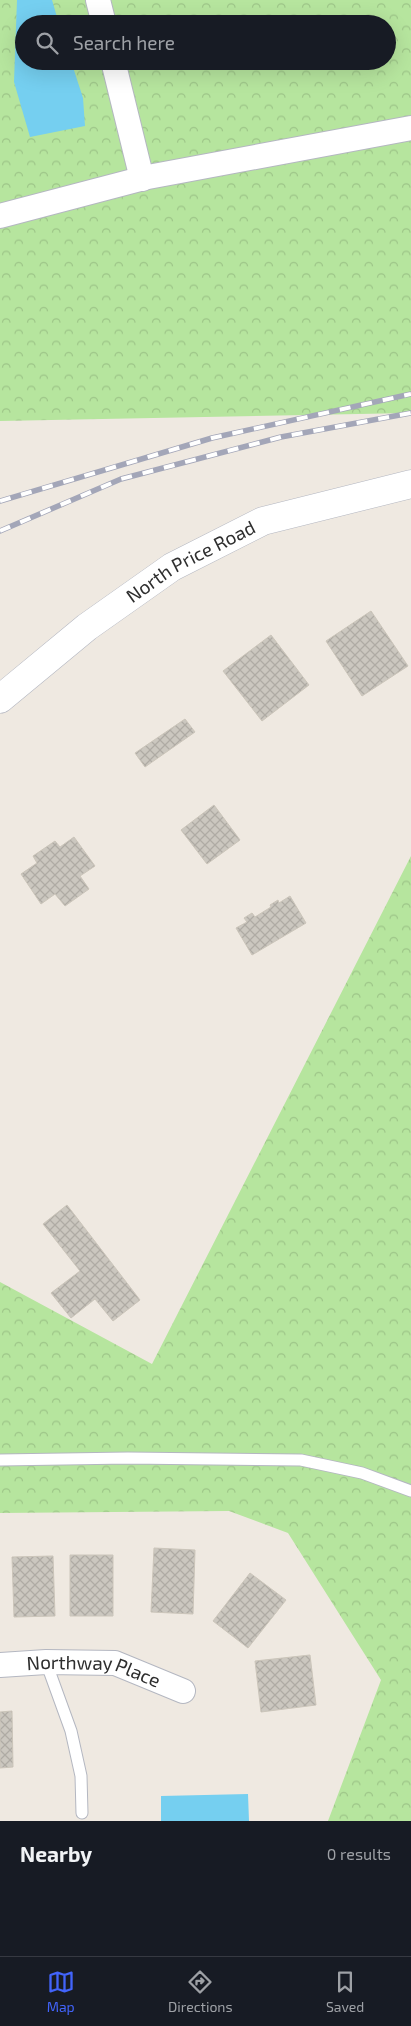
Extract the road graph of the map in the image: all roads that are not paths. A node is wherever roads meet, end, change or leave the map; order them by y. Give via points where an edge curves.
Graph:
1 (98, 0) edge
2 (102, 15) edge
3 (115, 70) edge
4 (411, 128) edge
5 (142, 179) junction
6 (0, 216) edge
7 (411, 484) edge
8 (0, 699) edge
9 (0, 1460) edge
10 (411, 1491) edge
11 (46, 1662) junction
12 (0, 1665) edge
13 (184, 1691) dead end
14 (82, 1812) dead end

1 - 2 street
3 - 5 street
4 - 5 street
5 - 6 street
7 - 8 street, North Price Road via 263,521 172,567 87,627
9 - 10 lane via 301,1460 362,1473
11 - 12 street, Northway Place
11 - 13 street, Northway Place via 115,1663
11 - 14 lane via 72,1731 82,1776

